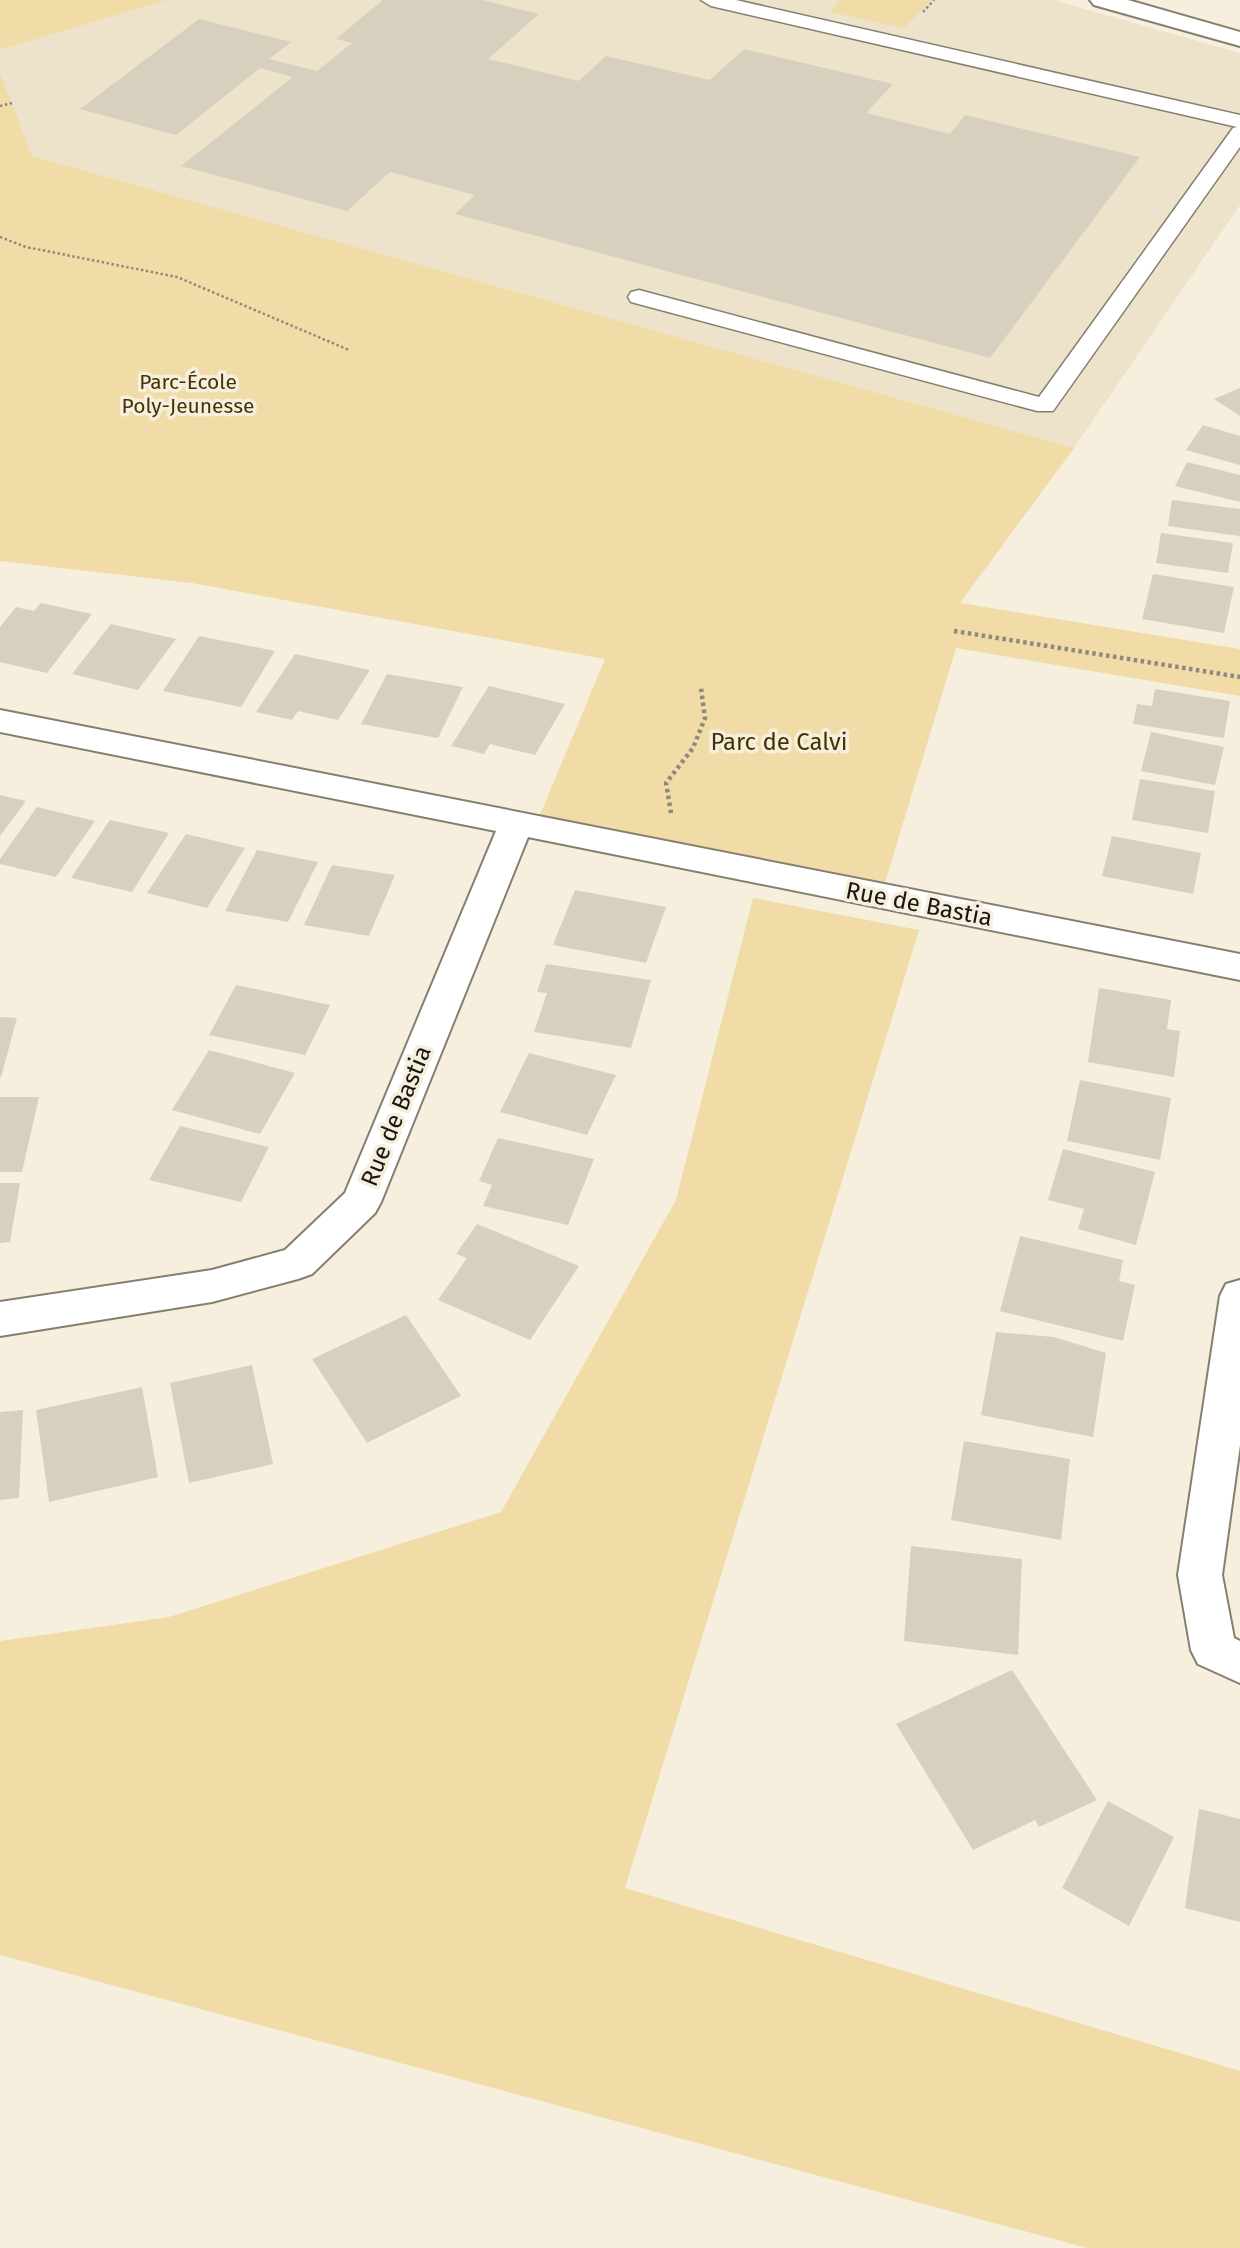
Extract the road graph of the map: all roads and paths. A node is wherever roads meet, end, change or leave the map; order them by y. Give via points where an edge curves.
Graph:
1 (711, 0) edge
2 (1102, 0) edge
3 (1240, 39) edge
4 (12, 103) dead end
5 (0, 106) edge
6 (1240, 121) edge
7 (1240, 132) edge
8 (0, 237) edge
9 (639, 296) dead end
10 (349, 350) dead end
11 (954, 631) dead end
12 (1240, 677) edge
13 (701, 688) dead end
14 (0, 722) edge
15 (516, 824) junction
16 (676, 855) junction
17 (1240, 967) edge
18 (1240, 1296) edge
19 (0, 1318) edge
20 (1240, 1663) edge

1 - 6 lane
2 - 3 street
4 - 5 path
7 - 9 lane via 1045,406
8 - 10 path via 26,247 177,276
11 - 12 path
13 - 16 path via 705,718 693,748 666,783
14 - 15 street, Rue de Bastia
15 - 16 street, Rue de Bastia
15 - 19 street, Rue de Bastia via 361,1202 298,1264 212,1286
16 - 17 street, Rue de Bastia
18 - 20 street via 1200,1575 1214,1650

